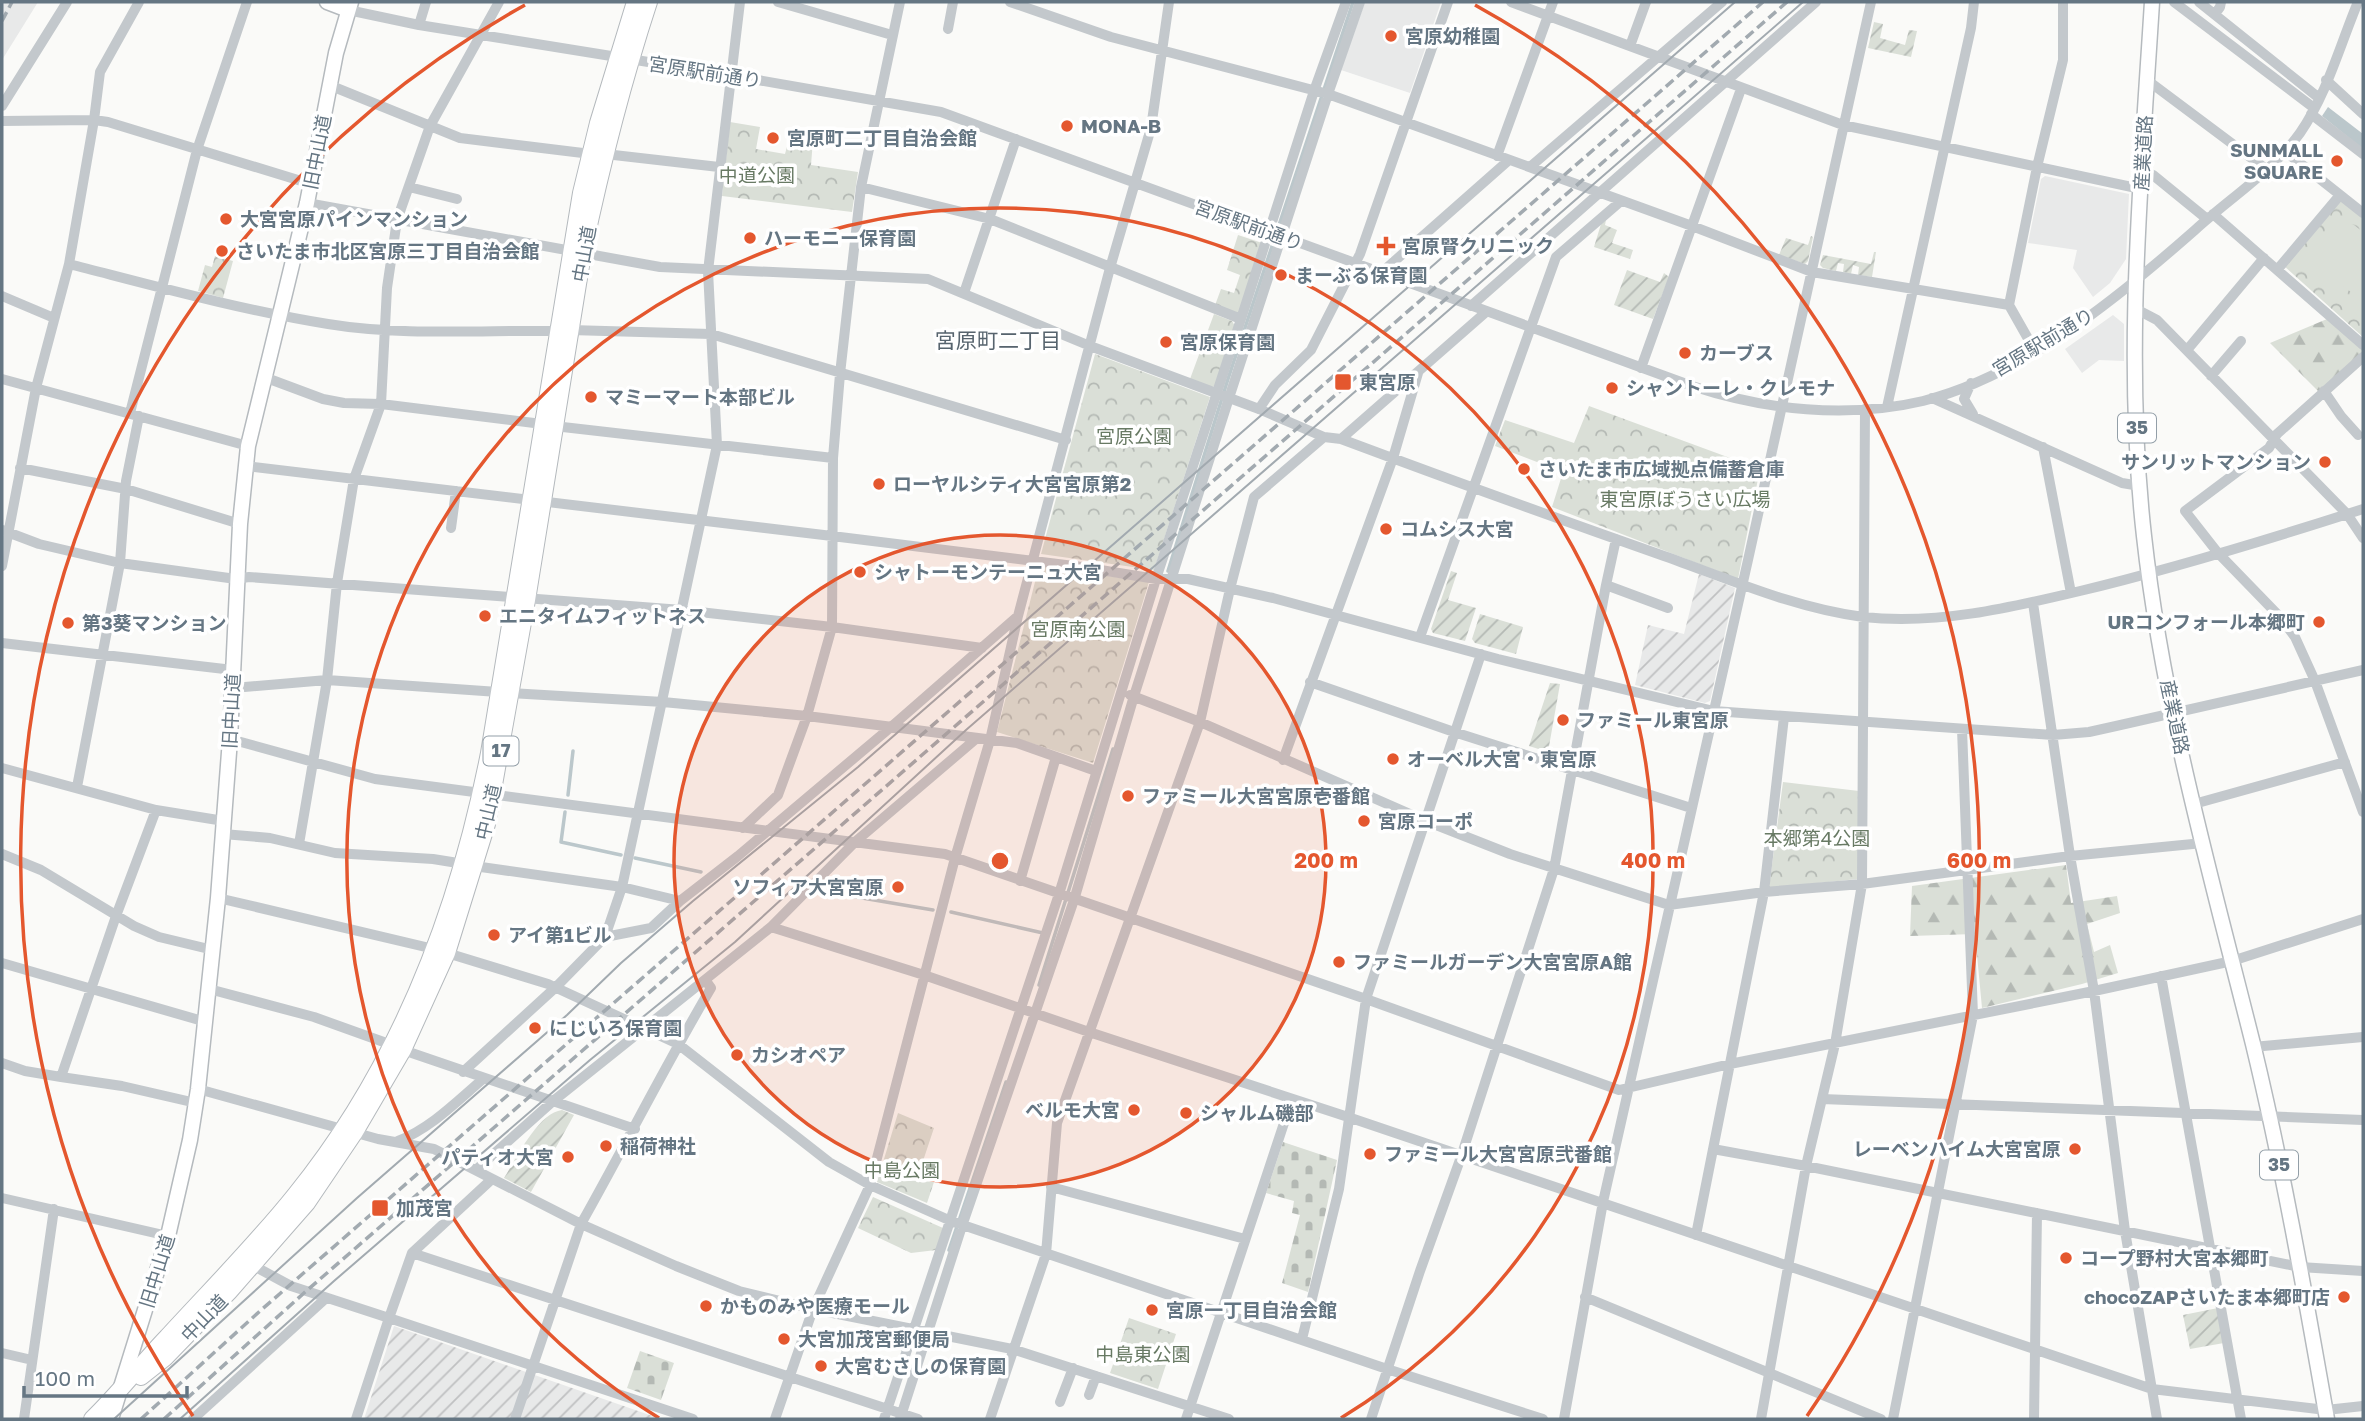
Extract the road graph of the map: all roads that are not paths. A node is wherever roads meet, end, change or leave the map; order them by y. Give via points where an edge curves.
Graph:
1 (67, 2) edge
2 (139, 2) edge
3 (247, 2) edge
4 (327, 2) edge
5 (426, 2) edge
6 (499, 2) edge
7 (635, 2) edge
8 (649, 2) edge
9 (740, 2) edge
10 (778, 2) edge
11 (900, 2) edge
12 (953, 2) edge
13 (1010, 2) edge
14 (1169, 2) edge
15 (1346, 2) edge
16 (1360, 2) edge
17 (1448, 2) edge
18 (1511, 2) edge
19 (1553, 2) edge
20 (1646, 2) edge
21 (1722, 2) edge
22 (1816, 2) edge
23 (1871, 2) edge
24 (1974, 2) edge
25 (2063, 2) edge
26 (2151, 2) edge
27 (2174, 2) edge
28 (2199, 2) edge
29 (2221, 2) edge
30 (2358, 2) edge
31 (2363, 5) edge
32 (350, 6) edge
33 (2215, 14) junction
34 (1548, 15) junction
35 (419, 25) junction
36 (948, 29) dead end
37 (892, 35) junction
38 (481, 36) junction
39 (1630, 46) junction
40 (1161, 49) junction
41 (1656, 58) junction
42 (624, 59) junction
43 (729, 75) junction
44 (2147, 80) junction
45 (2326, 80) junction
46 (1724, 82) junction
47 (329, 85) junction
48 (1741, 89) junction
49 (1315, 91) junction
50 (1327, 94) junction
51 (878, 101) junction
52 (2, 106) edge
53 (2315, 107) junction
54 (2363, 114) edge
55 (94, 120) junction
56 (2, 121) edge
57 (1406, 122) junction
58 (1843, 125) junction
59 (430, 126) junction
60 (1016, 139) junction
61 (1944, 147) junction
62 (197, 150) junction
63 (2286, 152) junction
64 (598, 154) junction
65 (2363, 155) edge
66 (1497, 156) junction
67 (1510, 160) junction
68 (719, 167) junction
69 (1530, 167) junction
70 (2037, 167) junction
71 (2266, 169) junction
72 (2142, 170) junction
73 (1136, 183) junction
74 (311, 184) junction
75 (409, 187) junction
76 (862, 187) junction
77 (2141, 189) junction
78 (1597, 193) junction
79 (2340, 195) junction
80 (457, 199) dead end
81 (1621, 201) junction
82 (307, 203) junction
83 (2363, 213) edge
84 (2210, 216) junction
85 (990, 219) junction
86 (397, 220) junction
87 (1692, 226) junction
88 (1268, 232) junction
89 (1281, 236) junction
90 (577, 252) junction
91 (2264, 258) junction
92 (69, 264) junction
93 (1355, 264) junction
94 (1110, 268) junction
95 (2277, 270) junction
96 (708, 271) junction
97 (1812, 272) junction
98 (1381, 273) junction
99 (850, 276) junction
100 (2137, 281) junction
101 (162, 287) junction
102 (1913, 289) junction
103 (964, 293) junction
104 (2, 296) edge
105 (2009, 305) junction
106 (1471, 306) junction
107 (2136, 309) junction
108 (1486, 312) junction
109 (279, 316) junction
110 (54, 318) junction
111 (1241, 319) junction
112 (1531, 328) junction
113 (386, 330) junction
114 (564, 331) junction
115 (711, 334) junction
116 (2241, 341) dead end
117 (2363, 345) edge
118 (1090, 346) junction
119 (2187, 350) junction
120 (2035, 351) junction
121 (2363, 357) edge
122 (1641, 368) junction
123 (839, 373) junction
124 (1418, 373) junction
125 (2211, 376) junction
126 (264, 377) junction
127 (2, 379) edge
128 (1971, 383) junction
129 (36, 388) junction
130 (2324, 391) junction
131 (1223, 396) junction
132 (1932, 398) junction
133 (381, 404) junction
134 (1783, 407) junction
135 (1887, 407) junction
136 (1259, 409) junction
137 (1865, 409) junction
138 (134, 415) junction
139 (1974, 416) junction
140 (548, 425) junction
141 (2358, 435) dead end
142 (1324, 437) junction
143 (1341, 439) junction
144 (1066, 440) junction
145 (2274, 440) junction
146 (717, 445) junction
147 (248, 446) junction
148 (2043, 447) junction
149 (833, 458) junction
150 (1392, 458) junction
151 (246, 466) junction
152 (20, 468) junction
153 (354, 479) junction
154 (2140, 486) junction
155 (125, 489) junction
156 (1474, 489) junction
157 (456, 491) junction
158 (536, 500) junction
159 (2363, 509) edge
160 (2347, 514) junction
161 (699, 520) junction
162 (240, 524) junction
163 (451, 528) dead end
164 (4, 531) edge
165 (832, 536) junction
166 (2363, 538) edge
167 (1616, 540) junction
168 (2218, 553) junction
169 (1032, 561) junction
170 (120, 563) junction
171 (2, 566) edge
172 (2149, 575) junction
173 (1172, 578) junction
174 (236, 579) junction
175 (1157, 579) junction
176 (337, 583) junction
177 (1743, 584) junction
178 (1605, 585) junction
179 (1230, 589) junction
180 (2071, 593) junction
181 (520, 599) junction
182 (2033, 603) junction
183 (1668, 608) dead end
184 (682, 610) junction
185 (1338, 614) junction
186 (1018, 615) junction
187 (1864, 617) junction
188 (832, 627) junction
189 (1420, 637) junction
190 (2, 643) edge
191 (982, 648) junction
192 (104, 654) junction
193 (1480, 654) junction
194 (233, 670) junction
195 (2363, 670) edge
196 (327, 680) junction
197 (1588, 681) junction
198 (2315, 681) junction
199 (1310, 682) junction
200 (233, 688) junction
201 (504, 693) junction
202 (1128, 694) junction
203 (663, 702) junction
204 (1714, 711) junction
205 (2173, 712) junction
206 (807, 716) junction
207 (1784, 717) junction
208 (1200, 722) junction
209 (1865, 723) junction
210 (891, 727) junction
211 (1962, 729) junction
212 (1454, 732) junction
213 (2053, 735) junction
214 (977, 738) junction
215 (230, 739) junction
216 (990, 740) junction
217 (1056, 757) junction
218 (1283, 760) junction
219 (314, 761) junction
220 (2345, 762) junction
221 (2, 768) edge
222 (1573, 769) junction
223 (1096, 772) junction
224 (77, 787) junction
225 (487, 793) junction
226 (2194, 804) junction
227 (1691, 808) junction
228 (156, 810) junction
229 (2363, 812) edge
230 (637, 814) junction
231 (1426, 821) junction
232 (223, 827) junction
233 (743, 828) junction
234 (769, 830) junction
235 (855, 842) junction
236 (2203, 843) junction
237 (299, 844) junction
238 (2, 854) edge
239 (2070, 856) junction
240 (955, 858) junction
241 (469, 865) junction
242 (1554, 869) junction
243 (1967, 871) junction
244 (1020, 881) junction
245 (1862, 884) junction
246 (622, 887) junction
247 (1763, 892) junction
248 (1065, 897) junction
249 (218, 898) junction
250 (680, 901) junction
251 (1669, 905) junction
252 (116, 916) junction
253 (1129, 919) junction
254 (2363, 919) edge
255 (771, 928) junction
256 (605, 937) junction
257 (213, 950) junction
258 (440, 951) junction
259 (2232, 961) junction
260 (2, 963) edge
261 (924, 975) junction
262 (2161, 976) junction
263 (706, 981) junction
264 (556, 987) junction
265 (92, 989) junction
266 (209, 989) junction
267 (2094, 991) junction
268 (1366, 999) junction
269 (1028, 1010) junction
270 (1973, 1015) junction
271 (206, 1022) junction
272 (645, 1028) junction
273 (1089, 1032) junction
274 (2363, 1037) edge
275 (678, 1044) junction
276 (1835, 1044) junction
277 (1496, 1046) junction
278 (397, 1047) junction
279 (2253, 1047) junction
280 (2, 1063) edge
281 (1730, 1065) junction
282 (463, 1072) junction
283 (61, 1077) junction
284 (483, 1079) junction
285 (1628, 1088) junction
286 (197, 1096) junction
287 (1822, 1099) junction
288 (1292, 1100) junction
289 (552, 1102) junction
290 (1954, 1103) junction
291 (2109, 1109) junction
292 (2185, 1114) junction
293 (1348, 1117) junction
294 (2269, 1118) junction
295 (2363, 1120) edge
296 (635, 1129) junction
297 (349, 1130) junction
298 (397, 1141) junction
299 (1713, 1149) junction
300 (1461, 1157) junction
301 (1806, 1166) junction
302 (477, 1169) junction
303 (492, 1179) junction
304 (870, 1185) junction
305 (1051, 1187) junction
306 (1936, 1193) junction
307 (2, 1198) edge
308 (1602, 1202) junction
309 (54, 1209) junction
310 (2037, 1213) junction
311 (956, 1223) junction
312 (580, 1224) junction
313 (2125, 1231) junction
314 (1696, 1235) junction
315 (168, 1236) junction
316 (1245, 1239) junction
317 (2210, 1248) junction
318 (412, 1252) junction
319 (1045, 1254) junction
320 (254, 1265) junction
321 (1790, 1265) junction
322 (2300, 1267) junction
323 (2363, 1271) edge
324 (1585, 1297) junction
325 (325, 1299) junction
326 (556, 1300) junction
327 (814, 1309) junction
328 (1914, 1309) junction
329 (1220, 1313) junction
330 (389, 1318) junction
331 (922, 1330) junction
332 (1302, 1339) junction
333 (1012, 1349) junction
334 (2034, 1349) junction
335 (2, 1353) edge
336 (32, 1360) junction
337 (533, 1366) junction
338 (1073, 1368) junction
339 (1387, 1369) junction
340 (1768, 1374) junction
341 (1096, 1376) junction
342 (790, 1377) junction
343 (2152, 1389) junction
344 (119, 1393) junction
345 (1089, 1395) dead end
346 (2238, 1398) junction
347 (1060, 1402) dead end
348 (2363, 1406) edge
349 (1190, 1407) junction
350 (894, 1414) edge
351 (2327, 1414) edge
352 (24, 1419) edge
353 (92, 1419) edge
354 (111, 1419) edge
355 (193, 1419) edge
356 (356, 1419) edge
357 (515, 1419) edge
358 (693, 1419) edge
359 (775, 1419) edge
360 (918, 1419) edge
361 (990, 1419) edge
362 (1186, 1419) edge
363 (1228, 1419) edge
364 (1371, 1419) edge
365 (1543, 1419) edge
366 (1564, 1419) edge
367 (1760, 1419) edge
368 (1881, 1419) edge
369 (1893, 1419) edge
370 (2034, 1419) edge
371 (2157, 1419) edge
372 (2241, 1419) edge

1 - 52 street
2 - 55 street via 100,72
3 - 62 street
4 - 32 main road, 宮原駅前通り
5 - 35 street
6 - 38 street
7 - 42 highway, 中山道 / 17
8 - 42 highway, 中山道 / 17
9 - 43 street
10 - 37 street
11 - 37 street
12 - 36 street
13 - 40 street
14 - 40 street
15 - 49 street
16 - 50 street
17 - 57 street
18 - 34 street
19 - 34 street
20 - 39 street
21 - 41 street
22 - 46 street
23 - 58 street
24 - 61 street
25 - 70 street via 2063,60
26 - 44 main road, 産業道路 / 35
27 - 53 street
28 - 33 street
29 - 33 street
30 - 31 street
30 - 45 street, 宮原駅前通り
32 - 35 street, 宮原駅前通り
32 - 47 main road, 旧中山道
33 - 53 street
34 - 39 street
34 - 66 street
35 - 38 street, 宮原駅前通り
37 - 51 street
38 - 42 street, 宮原駅前通り
38 - 59 street
39 - 41 street
40 - 49 street
40 - 73 street via 1151,128
41 - 46 street
41 - 69 street
42 - 43 street, 宮原駅前通り
42 - 64 highway, 中山道 / 17
43 - 51 street, 宮原駅前通り
43 - 68 street
44 - 71 street
44 - 72 main road, 産業道路 / 35
45 - 53 street, 宮原駅前通り
45 - 54 street
46 - 48 street
46 - 78 street
47 - 59 street
47 - 74 main road, 旧中山道
48 - 58 street
48 - 87 street
49 - 50 street
49 - 88 street
50 - 57 street
50 - 89 street
51 - 60 street, 宮原駅前通り via 941,112
51 - 76 street
53 - 63 street, 宮原駅前通り
53 - 65 street
55 - 56 street
55 - 62 street
55 - 92 street
57 - 66 street
57 - 93 street
58 - 61 street
58 - 97 street
59 - 64 street via 460,138
59 - 75 street
60 - 73 street, 宮原駅前通り
60 - 85 street
61 - 70 street
61 - 102 street
62 - 74 street
62 - 101 street
63 - 71 street, 宮原駅前通り
63 - 79 street
64 - 68 street
64 - 90 highway, 中山道 / 17
66 - 67 street
67 - 69 street
67 - 98 street
68 - 96 street
69 - 78 street
70 - 77 street
70 - 105 street
71 - 84 street, 宮原駅前通り
72 - 77 main road, 産業道路 / 35
72 - 84 street
73 - 88 street, 宮原駅前通り
73 - 94 street
74 - 82 main road, 旧中山道
75 - 80 street
75 - 86 street
76 - 85 street
76 - 99 street
77 - 100 main road, 産業道路 / 35
78 - 81 street
78 - 106 street
79 - 83 street
79 - 95 street
81 - 87 street
81 - 112 street via 1556,257
82 - 86 street
82 - 109 main road, 旧中山道
84 - 91 street
84 - 100 street, 宮原駅前通り
85 - 94 street
85 - 103 street
86 - 90 street
86 - 113 street
87 - 97 street
87 - 122 street
88 - 89 street, 宮原駅前通り
88 - 111 street
89 - 93 street, 宮原駅前通り
89 - 131 street
90 - 96 street
90 - 114 highway, 中山道 / 17
91 - 95 street
91 - 119 street
92 - 101 street
92 - 110 street
93 - 98 street, 宮原駅前通り
93 - 136 street via 1311,351 1275,385
94 - 111 street
94 - 118 street
95 - 117 street
96 - 99 street
96 - 115 street
97 - 102 street
97 - 134 street
98 - 106 street, 宮原駅前通り
99 - 103 street via 928,279
99 - 123 street
100 - 107 main road, 産業道路 / 35
100 - 120 street, 宮原駅前通り
101 - 109 street
101 - 138 street
102 - 105 street
102 - 135 street
103 - 118 street
104 - 110 street
105 - 120 street
106 - 108 street, 宮原駅前通り
107 - 119 street via 2157,320
107 - 154 main road, 産業道路 / 35
108 - 112 street, 宮原駅前通り
108 - 124 street
109 - 113 street
109 - 126 main road, 旧中山道
110 - 129 street
111 - 131 street
112 - 122 street, 宮原駅前通り
112 - 156 street
113 - 114 street
113 - 133 street
114 - 115 street
114 - 140 highway, 中山道 / 17
115 - 123 street
115 - 146 street
116 - 125 street
118 - 131 street
118 - 144 street
119 - 125 street
120 - 128 street, 宮原駅前通り
121 - 130 street
122 - 134 street, 宮原駅前通り via 1719,395
123 - 144 street
123 - 149 street
124 - 143 street
124 - 150 street
125 - 145 street
126 - 133 street via 323,399
126 - 147 main road, 旧中山道
127 - 129 street
128 - 132 street, 宮原駅前通り
128 - 139 street via 1964,399
129 - 138 street
129 - 152 street
130 - 141 street
130 - 145 street
131 - 136 street
131 - 173 street
131 - 175 street
132 - 135 street, 宮原駅前通り
132 - 139 street
133 - 140 street
133 - 153 street
134 - 137 street, 宮原駅前通り
134 - 177 street
135 - 137 street, 宮原駅前通り
136 - 142 street
137 - 187 street
138 - 147 street
138 - 155 street
139 - 148 street
140 - 146 street
140 - 158 highway, 中山道 / 17
142 - 143 street
142 - 179 street via 1254,496
143 - 150 street
144 - 169 street
145 - 160 street
145 - 168 street via 2185,510
146 - 149 street
146 - 161 street
147 - 151 main road, 旧中山道
148 - 154 street via 2122,483
148 - 180 street
149 - 165 street
150 - 156 street
150 - 185 street
151 - 153 street
151 - 162 main road, 旧中山道
152 - 155 street
152 - 164 street
153 - 157 street
153 - 176 street
154 - 172 main road, 産業道路 / 35
155 - 162 street
155 - 170 street
156 - 167 street
156 - 189 street
157 - 158 street
157 - 163 street
158 - 161 street
158 - 181 highway, 中山道 / 17
159 - 160 street
160 - 166 street
160 - 168 street
161 - 165 street
161 - 184 street
162 - 174 main road, 旧中山道
164 - 170 street
164 - 171 street
165 - 169 street
165 - 188 street
167 - 177 street
167 - 178 street
168 - 172 street
168 - 198 street via 2281,618
169 - 175 street
169 - 186 street
170 - 174 street
170 - 192 street
172 - 180 street
172 - 205 main road, 産業道路 / 35
173 - 175 street
173 - 179 street
173 - 202 street
174 - 176 street
174 - 194 main road, 旧中山道
175 - 202 street
176 - 181 street
176 - 196 street
177 - 187 street via 1796,603
177 - 204 street
178 - 183 street
178 - 197 street
179 - 185 street
179 - 208 street
180 - 182 street
181 - 184 street
181 - 201 highway, 中山道 / 17
182 - 187 street via 1933,618
182 - 213 street
184 - 188 street
184 - 203 street
185 - 189 street
185 - 199 street
186 - 191 street
186 - 216 street
187 - 209 street
188 - 191 street
188 - 206 street
189 - 193 street
190 - 192 street
191 - 210 street
192 - 194 street
192 - 224 street
193 - 197 street
193 - 212 street
194 - 200 main road, 旧中山道
195 - 198 street
196 - 200 street
196 - 201 street
196 - 219 street
197 - 204 street
197 - 222 street
198 - 205 street
198 - 220 street
199 - 212 street
199 - 218 street
200 - 215 main road, 旧中山道
201 - 203 street
201 - 225 highway, 中山道 / 17
202 - 208 street
202 - 223 street
202 - 248 street
203 - 206 street
203 - 230 street
204 - 207 street
204 - 227 street
205 - 213 street via 2089,732
205 - 226 main road, 産業道路 / 35
206 - 210 street
206 - 233 street via 778,795
207 - 209 street
207 - 247 street
208 - 218 street
208 - 253 street
209 - 211 street
209 - 245 street
210 - 214 street
210 - 234 street
211 - 213 street
211 - 243 street
212 - 222 street
212 - 231 street
213 - 239 street
214 - 216 street
214 - 235 street
215 - 219 street
215 - 232 main road, 旧中山道
216 - 217 street via 1017,743
216 - 240 street
217 - 223 street
217 - 244 street
218 - 231 street
219 - 225 street via 375,779
219 - 237 street
220 - 226 street
220 - 229 street
221 - 224 street
222 - 227 street
222 - 242 street
223 - 248 street
224 - 228 street
225 - 230 street
225 - 241 highway, 中山道 / 17
226 - 236 main road, 産業道路 / 35
227 - 251 street
228 - 232 street
228 - 252 street
230 - 233 street
230 - 246 street
231 - 242 street
231 - 268 street
232 - 237 street
232 - 249 main road, 旧中山道
233 - 234 street
234 - 235 street
234 - 250 street
235 - 240 street
235 - 255 street
236 - 239 street
236 - 259 main road, 産業道路 / 35
237 - 241 street via 335,853
238 - 252 street via 41,870
239 - 243 street
239 - 267 street
240 - 244 street
240 - 261 street
241 - 246 street
241 - 258 highway, 中山道 / 17
242 - 251 street
242 - 277 street
243 - 245 street
243 - 270 street
244 - 248 street
245 - 247 street
245 - 276 street
246 - 250 street
246 - 256 street
247 - 251 street
247 - 281 street
248 - 253 street
248 - 269 street
248 - 269 street
249 - 257 main road, 旧中山道
249 - 258 street
250 - 256 street via 651,928
251 - 285 street
252 - 257 street via 159,937
252 - 265 street
253 - 268 street
253 - 273 street
254 - 259 street
255 - 261 street
255 - 263 street
256 - 264 street
257 - 266 main road, 旧中山道
258 - 264 street
258 - 278 highway, 中山道 / 17
259 - 262 street
259 - 279 main road, 産業道路 / 35
260 - 265 street
261 - 269 street
261 - 304 street
262 - 267 street
262 - 292 street
263 - 272 street
263 - 275 street via 711,988
264 - 272 street
264 - 282 street
265 - 271 street
265 - 283 street
266 - 271 main road, 旧中山道
266 - 278 street via 314,1017
267 - 270 street
267 - 291 street
268 - 277 street
268 - 293 street
269 - 273 street
269 - 311 street
270 - 276 street
270 - 290 street
271 - 286 main road, 旧中山道
272 - 275 street
272 - 289 street
273 - 288 street
273 - 305 street via 1057,1123
274 - 279 street
275 - 296 street
275 - 304 street via 829,1162
276 - 281 street
276 - 287 street
277 - 285 street via 1619,1090
277 - 300 street
278 - 282 street
278 - 297 highway, 中山道 / 17
279 - 294 main road, 産業道路 / 35
280 - 283 street
281 - 285 street
281 - 299 street
282 - 284 street
283 - 286 street
284 - 289 street
284 - 298 street via 437,1119
285 - 308 street
286 - 297 street
286 - 315 main road, 旧中山道
287 - 290 street
287 - 301 street
288 - 293 street
288 - 316 street
289 - 296 street
289 - 302 street
290 - 291 street
290 - 306 street
291 - 292 street
291 - 313 street
292 - 294 street
292 - 317 street
293 - 300 street
293 - 332 street via 1339,1190
294 - 295 street
294 - 322 main road, 産業道路 / 35
296 - 312 street
297 - 298 street
297 - 320 highway, 中山道 / 17 via 307,1203
297 - 344 highway, 中山道 / 17 via 240,1260
298 - 302 street via 434,1149
299 - 301 street
299 - 314 street
300 - 308 street
300 - 339 street
301 - 306 street
301 - 321 street
302 - 303 street
303 - 312 street
303 - 318 street
304 - 311 street
304 - 327 street
305 - 316 street
305 - 319 street
306 - 310 street
306 - 328 street
307 - 309 street
308 - 314 street
308 - 324 street
309 - 315 street
309 - 336 street
310 - 313 street
310 - 334 street
311 - 319 street
311 - 331 street
312 - 326 street
312 - 327 street via 739,1291
313 - 317 street
313 - 343 street
314 - 321 street
315 - 344 main road, 旧中山道
316 - 329 street
317 - 322 street
317 - 346 street
318 - 326 street
318 - 330 street
319 - 329 street
319 - 333 street
320 - 325 street
320 - 344 highway, 中山道 / 17 via 165,1358
321 - 328 street
321 - 340 street
322 - 323 street
322 - 351 main road, 産業道路 / 35
324 - 340 street
324 - 366 street
325 - 330 street
325 - 355 street
326 - 337 street
326 - 342 street
327 - 331 street
327 - 342 street
328 - 334 street
328 - 369 street
329 - 332 street
329 - 349 street
330 - 337 street
330 - 356 street
331 - 333 street
331 - 350 street
332 - 339 street
333 - 338 street
333 - 361 street
334 - 343 street
334 - 370 street
335 - 336 street
336 - 352 street
337 - 357 street
337 - 358 street
338 - 341 street
338 - 347 street
339 - 364 street
339 - 365 street
340 - 367 street
340 - 368 street
341 - 345 street
341 - 349 street
342 - 350 street
342 - 359 street
343 - 346 street
343 - 371 street
344 - 353 highway, 中山道 / 17
344 - 354 main road, 旧中山道
346 - 351 street
346 - 372 street
348 - 351 street
349 - 362 street
349 - 363 street
350 - 360 street

